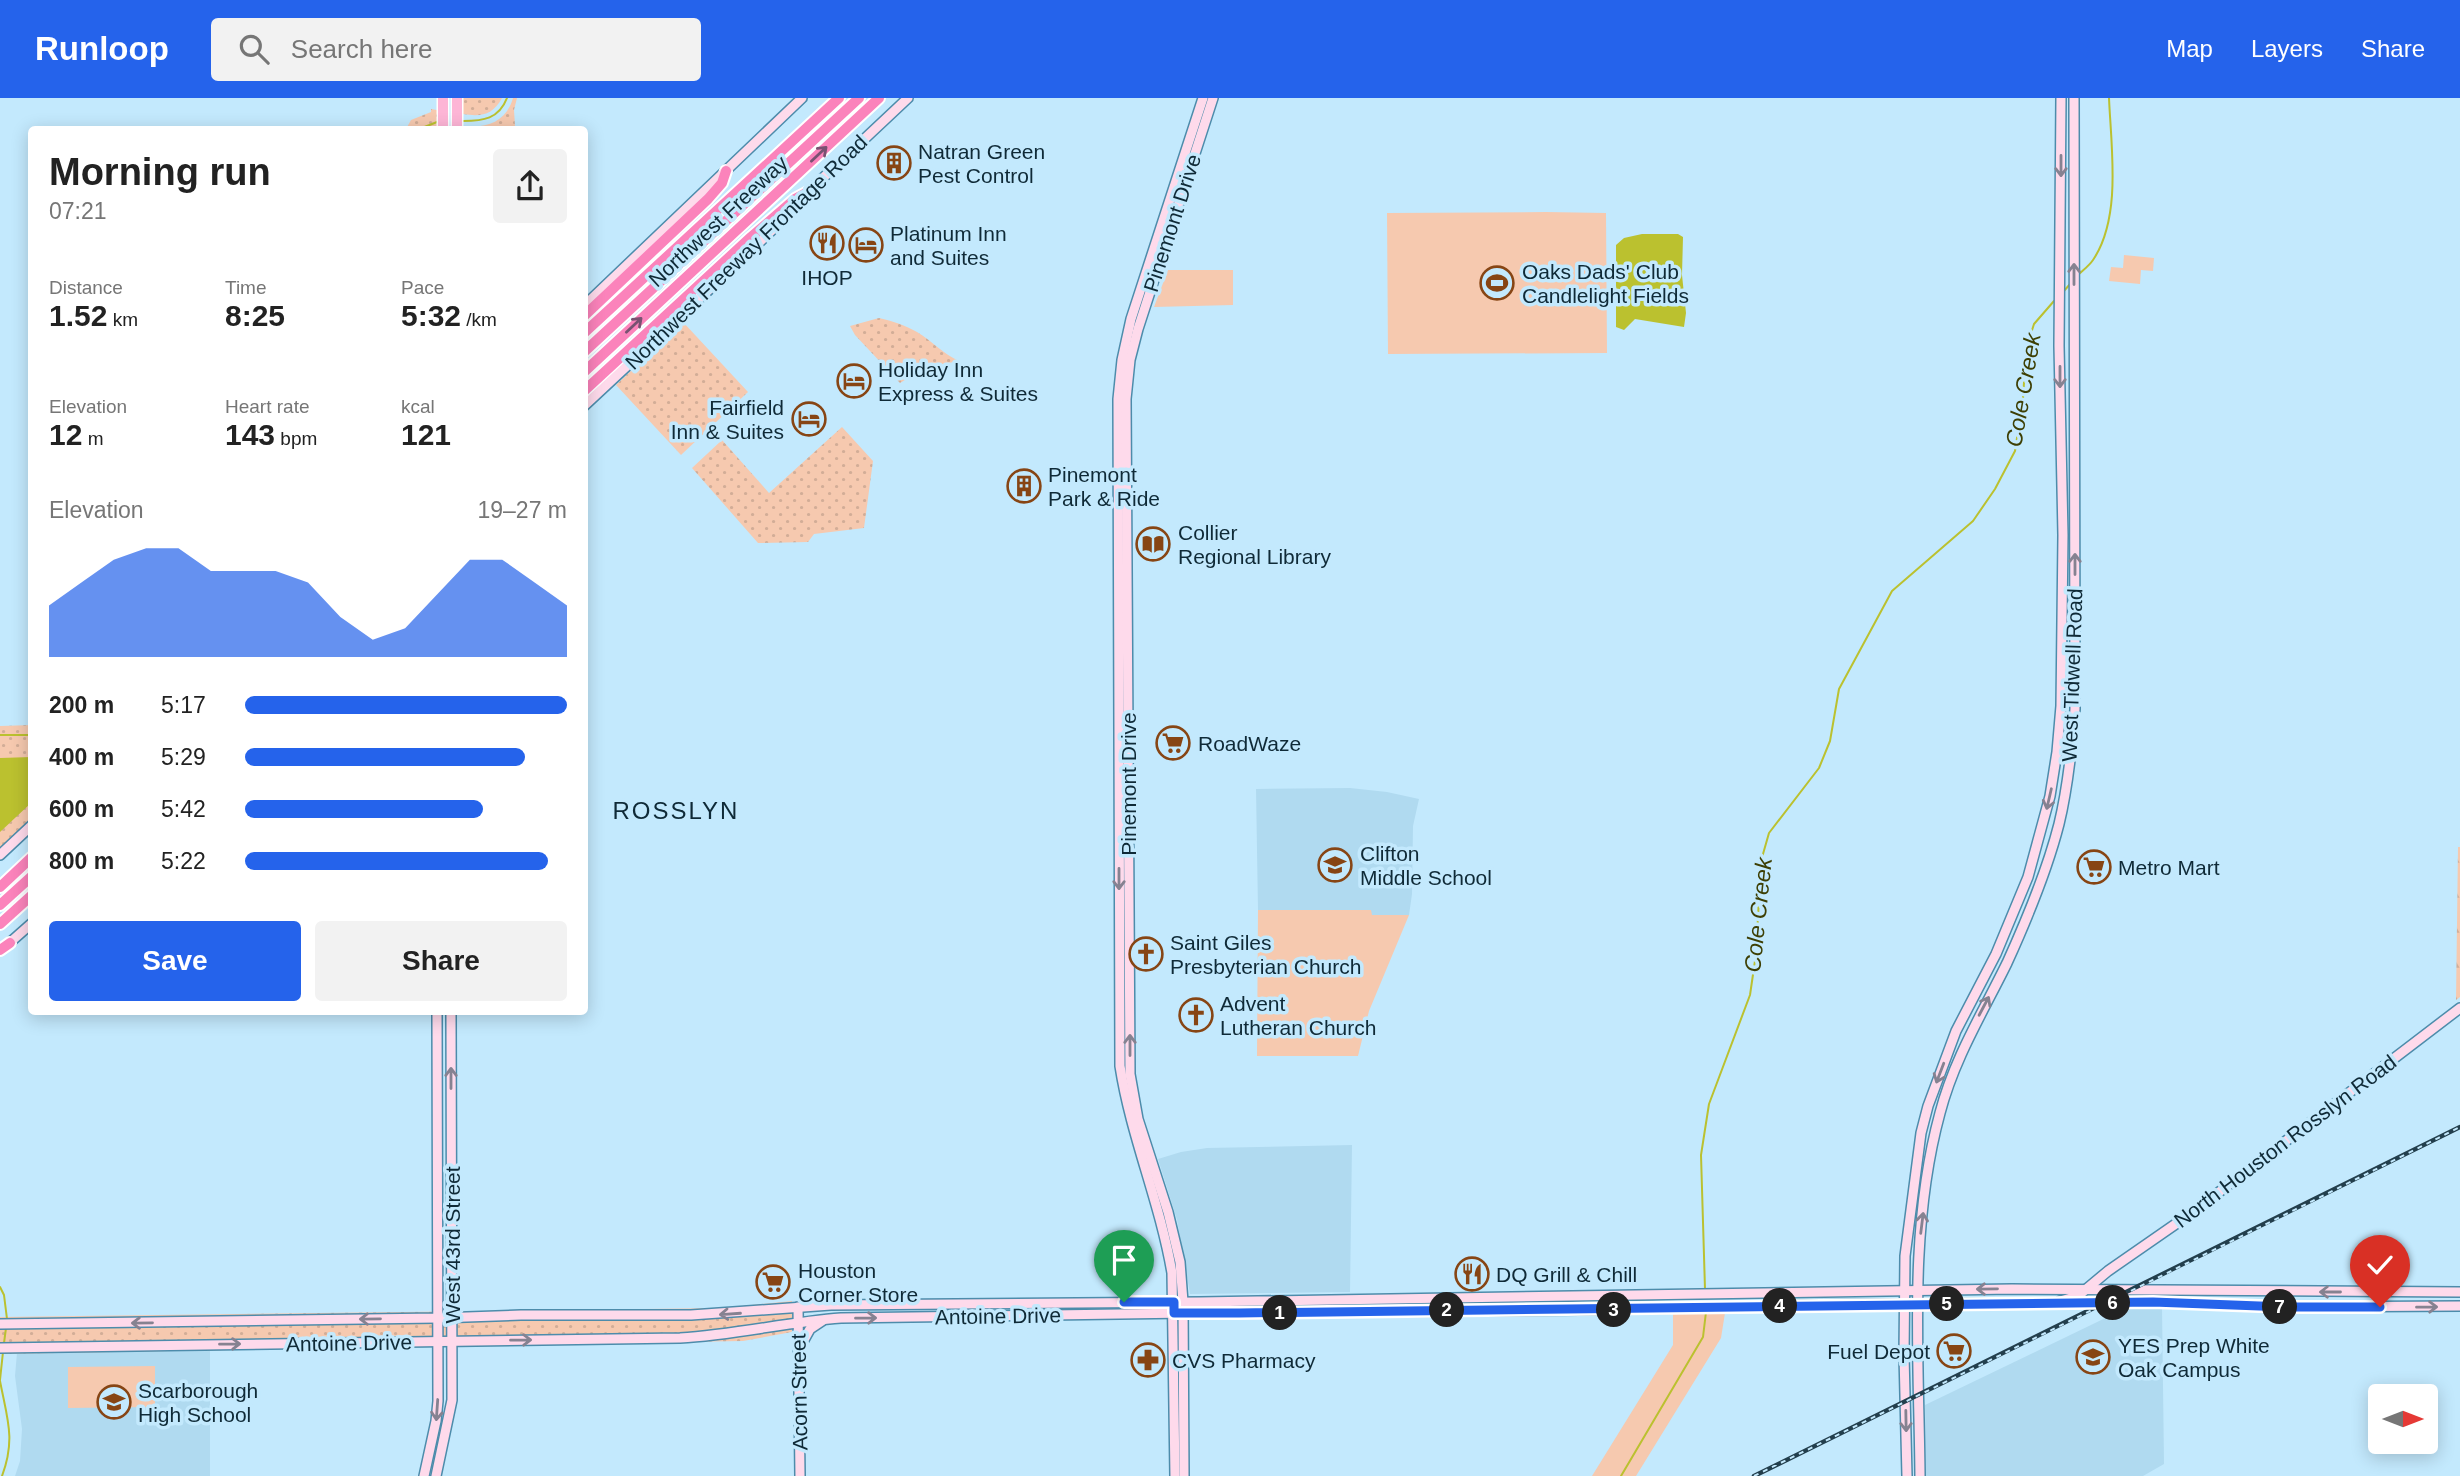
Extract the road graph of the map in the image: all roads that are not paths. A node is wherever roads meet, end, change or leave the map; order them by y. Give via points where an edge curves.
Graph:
1 (443, 98) edge
2 (457, 98) edge
3 (802, 98) edge
4 (839, 98) edge
5 (1203, 98) edge
6 (1213, 98) edge
7 (2061, 98) edge
8 (2074, 98) edge
9 (858, 99) edge
10 (877, 99) edge
11 (905, 100) edge
12 (1202, 117) junction
13 (443, 126) edge
14 (457, 126) edge
15 (726, 171) junction
16 (808, 192) junction
17 (2074, 202) junction
18 (2061, 203) junction
19 (588, 302) edge
20 (588, 312) edge
21 (588, 329) edge
22 (588, 348) edge
23 (588, 368) edge
24 (588, 387) edge
25 (588, 402) edge
26 (2060, 436) junction
27 (2074, 436) junction
28 (2063, 535) junction
29 (2075, 536) junction
30 (2076, 675) junction
31 (2061, 676) junction
32 (28, 829) edge
33 (0, 855) edge
34 (28, 861) edge
35 (28, 880) edge
36 (0, 887) edge
37 (28, 899) edge
38 (0, 905) edge
39 (0, 924) edge
40 (28, 927) edge
41 (10, 943) joint
42 (0, 951) edge
43 (1996, 954) junction
44 (2008, 960) junction
45 (2460, 1008) edge
46 (437, 1015) edge
47 (451, 1015) edge
48 (439, 1106) junction
49 (451, 1106) junction
50 (2106, 1273) junction
51 (2012, 1289) junction
52 (2032, 1289) junction
53 (2086, 1289) junction
54 (2110, 1289) junction
55 (1904, 1290) junction
56 (1918, 1291) junction
57 (2460, 1292) edge
58 (1605, 1295) junction
59 (1528, 1297) junction
60 (1434, 1299) junction
61 (1080, 1302) junction
62 (1904, 1304) junction
63 (1918, 1304) junction
64 (2011, 1304) junction
65 (2045, 1304) junction
66 (2460, 1306) edge
67 (1179, 1308) junction
68 (1434, 1310) junction
69 (1605, 1310) junction
70 (1528, 1311) junction
71 (798, 1314) junction
72 (1079, 1315) junction
73 (438, 1318) junction
74 (453, 1318) junction
75 (824, 1320) junction
76 (0, 1324) edge
77 (438, 1342) junction
78 (453, 1342) junction
79 (0, 1348) edge
80 (798, 1352) junction
81 (1919, 1379) junction
82 (1905, 1380) junction
83 (1179, 1397) junction
84 (429, 1456) junction
85 (441, 1459) junction
86 (1907, 1474) edge
87 (1920, 1474) edge
88 (424, 1476) edge
89 (436, 1476) edge
90 (800, 1476) edge
91 (1175, 1476) edge
92 (1184, 1476) edge

1 - 13 main road
2 - 14 main road
3 - 15 main road
4 - 21 highway, Northwest Freeway
5 - 12 main road, Pinemont Drive
6 - 12 main road, Pinemont Drive
7 -> 18 main road, West Tidwell Road
8 - 17 main road, West Tidwell Road
9 - 22 highway
23 -> 10 highway, Northwest Freeway
11 - 16 main road, Northwest Freeway Frontage Road
12 - 67 main road, Pinemont Drive via 1131,319 1118,399 1126,1075 1180,1262
15 - 19 main road
15 - 20 highway via 708,199
16 - 24 highway via 751,237
16 - 25 main road, Northwest Freeway Frontage Road
17 - 18 main road
27 -> 17 main road, West Tidwell Road
18 -> 26 main road, West Tidwell Road
26 - 27 main road
26 - 28 main road, West Tidwell Road
27 - 29 main road, West Tidwell Road
28 - 29 main road
28 - 31 main road, West Tidwell Road
30 -> 29 main road, West Tidwell Road
30 - 31 main road
30 - 44 main road, West Tidwell Road via 2070,766 2059,825
31 -> 43 main road, West Tidwell Road via 2050,796 2028,877
32 - 33 main road
34 - 36 highway
35 - 38 highway
37 - 39 highway
40 - 41 main road
41 - 42 highway
43 - 44 main road
43 -> 55 main road, West Tidwell Road via 1956,1031 1928,1106 1913,1186
56 -> 44 main road, West Tidwell Road via 1928,1169 1940,1111 1968,1037
45 - 50 main road, North Houston Rosslyn Road
46 - 48 main road, West 43rd Street
49 -> 47 main road, West 43rd Street
48 - 49 main road
48 - 73 main road, West 43rd Street
49 - 74 main road, West 43rd Street
50 - 52 main road, North Houston Rosslyn Road via 2080,1283
50 - 53 main road, North Houston Rosslyn Road
50 - 54 main road via 2101,1282
51 - 52 main road, Antoine Drive
51 -> 56 main road, Antoine Drive
51 - 64 main road
52 - 53 main road, Antoine Drive
53 - 54 main road, Antoine Drive
53 - 65 main road, North Houston Rosslyn Road via 2078,1296
57 -> 54 main road, Antoine Drive
55 - 56 main road, Antoine Drive
55 - 58 main road, Antoine Drive
55 - 62 main road, West Tidwell Road
56 - 63 main road, West Tidwell Road
58 - 59 main road, Antoine Drive
58 - 69 main road
59 - 60 main road, Antoine Drive
59 - 70 main road
60 - 67 main road, Antoine Drive
60 - 68 main road
61 - 67 main road, Antoine Drive
61 - 71 main road, Antoine Drive via 839,1305
61 - 72 main road
62 - 63 main road, Antoine Drive
62 - 69 main road, Antoine Drive
62 - 82 main road, West Tidwell Road
63 - 64 main road, Antoine Drive
63 - 81 main road, West Tidwell Road
64 - 65 main road, Antoine Drive
65 -> 66 main road, Antoine Drive
67 - 68 main road, Antoine Drive
67 - 72 main road, Antoine Drive
67 - 83 main road, Pinemont Drive
68 - 70 main road, Antoine Drive
69 - 70 main road, Antoine Drive
71 -> 74 main road, Antoine Drive
71 - 75 main road, Antoine Drive
78 -> 71 main road, Antoine Drive via 738,1334
71 - 80 main road, Acorn Street
75 -> 72 main road, Antoine Drive
73 - 74 main road, Antoine Drive
73 -> 76 main road, Antoine Drive
73 - 77 main road, West 43rd Street
74 - 78 main road, West 43rd Street
75 - 80 main road via 810,1329
77 - 78 main road, Antoine Drive
79 -> 77 main road, Antoine Drive
77 -> 84 main road, West 43rd Street via 436,1421
78 - 85 main road, West 43rd Street via 452,1400
80 - 90 main road, Acorn Street
81 - 82 main road
81 - 87 main road, West Tidwell Road
82 -> 86 main road, West Tidwell Road
83 - 91 main road, Pinemont Drive
83 - 92 main road, Pinemont Drive
84 - 85 main road
84 - 88 main road, West 43rd Street
85 - 89 main road, West 43rd Street
86 - 87 main road

